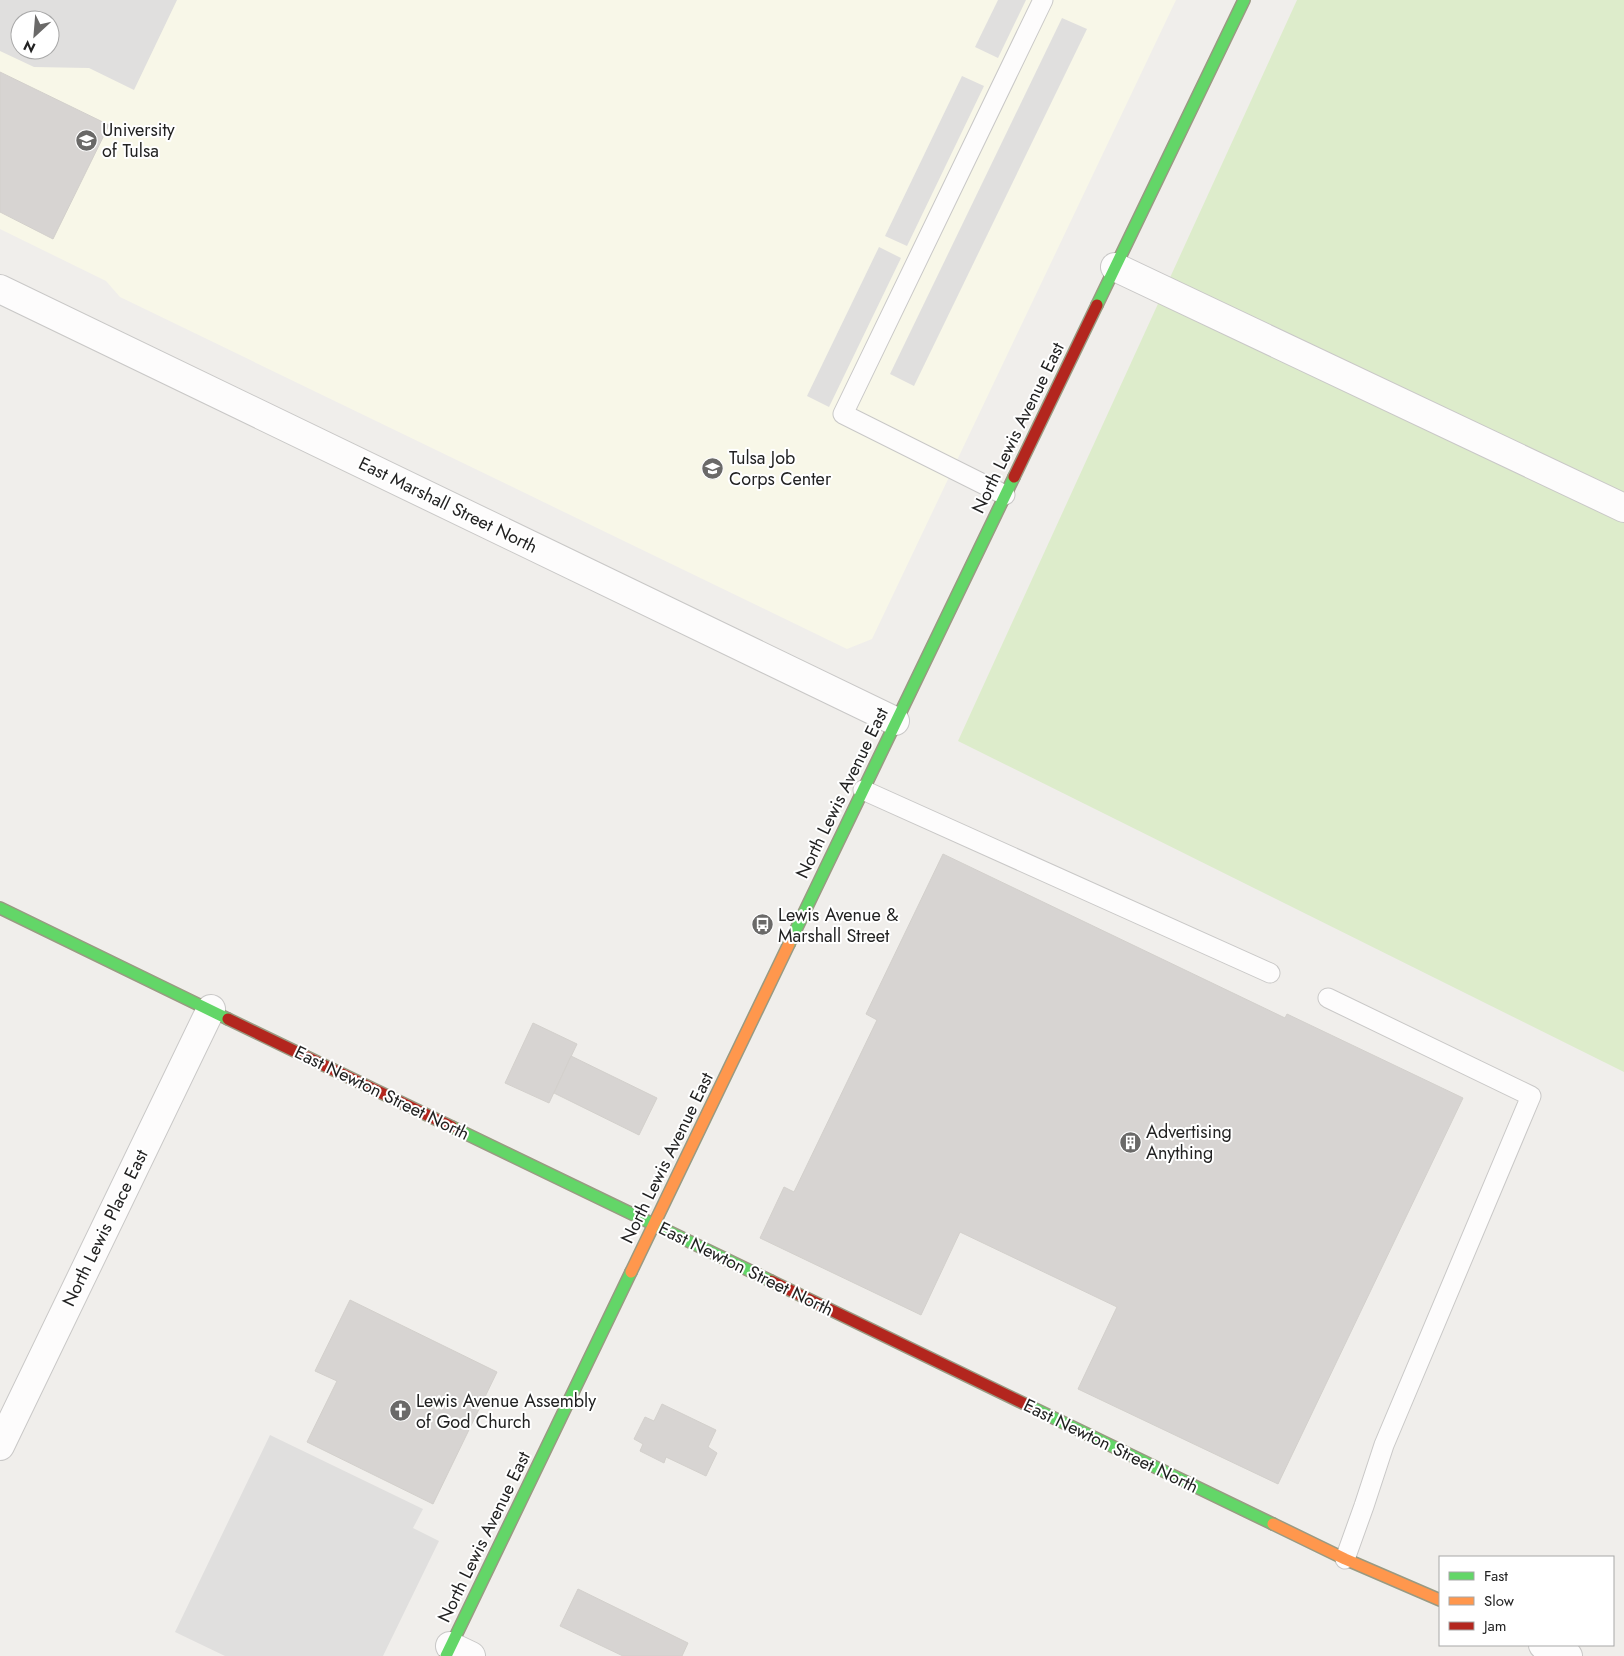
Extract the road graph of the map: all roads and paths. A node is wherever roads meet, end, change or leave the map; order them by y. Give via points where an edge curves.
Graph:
1 (1043, 0) edge
2 (1244, 0) edge
3 (1115, 267) junction
4 (0, 289) edge
5 (1006, 495) junction
6 (1624, 508) edge
7 (896, 721) junction
8 (863, 790) junction
9 (0, 908) edge
10 (1270, 973) dead end
11 (1328, 998) dead end
12 (211, 1009) junction
13 (654, 1225) junction
14 (0, 1446) edge
15 (1345, 1558) junction
16 (1439, 1600) edge
17 (1544, 1646) edge
18 (456, 1653) edge
19 (1568, 1656) edge

1 - 5 lane via 843,414
2 - 3 main road, North Lewis Avenue East
3 - 5 main road, North Lewis Avenue East
3 - 6 street
4 - 7 street, East Marshall Street North
5 - 7 main road, North Lewis Avenue East
7 - 8 main road, North Lewis Avenue East
8 - 10 lane
8 - 13 main road, North Lewis Avenue East
9 - 12 main road, East Newton Street North
11 - 15 lane via 1531,1096 1384,1445
12 - 13 main road, East Newton Street North
12 - 14 street, North Lewis Place East
13 - 15 main road, East Newton Street North
13 - 18 main road, North Lewis Avenue East
15 - 16 main road, East Newton Street North
17 - 19 street

